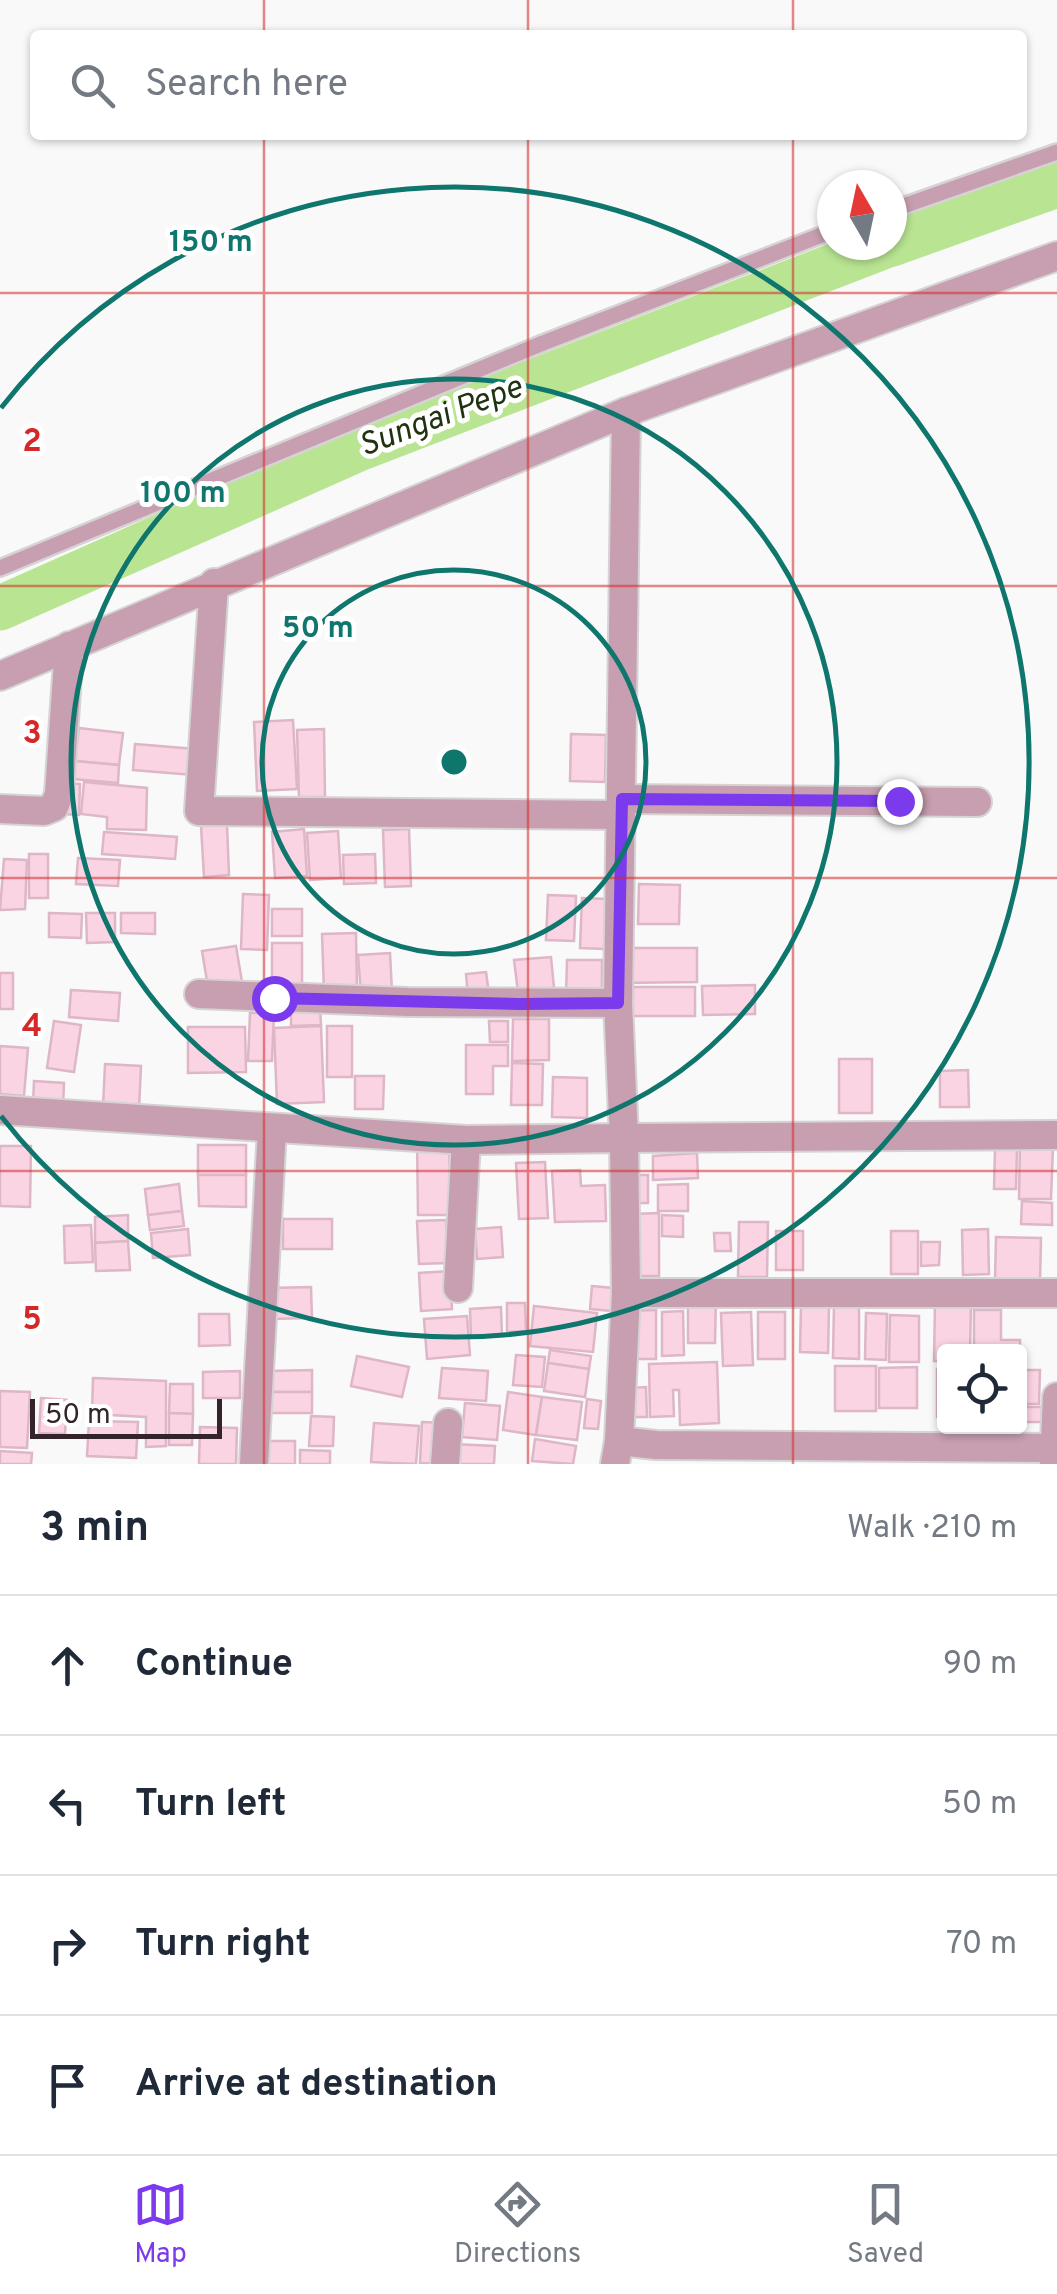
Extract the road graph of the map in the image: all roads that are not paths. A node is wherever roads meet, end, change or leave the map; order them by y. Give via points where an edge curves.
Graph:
1 (1057, 152) edge
2 (907, 205) edge
3 (817, 238) edge
4 (1057, 256) edge
5 (626, 412) junction
6 (0, 568) edge
7 (214, 583) junction
8 (69, 646) junction
9 (0, 676) edge
10 (978, 802) dead end
11 (621, 807) junction
12 (0, 809) edge
13 (200, 994) dead end
14 (618, 1003) junction
15 (0, 1110) edge
16 (272, 1128) junction
17 (1057, 1136) edge
18 (624, 1138) junction
19 (466, 1140) junction
20 (458, 1288) dead end
21 (626, 1292) junction
22 (1057, 1292) edge
23 (1057, 1397) edge
24 (448, 1423) dead end
25 (617, 1452) edge
26 (1054, 1456) edge
27 (254, 1464) edge
28 (445, 1464) edge

1 - 2 lane
3 - 6 lane via 542,343
4 - 5 street
5 - 7 street
5 - 11 street
7 - 8 street
7 - 11 street via 199,811
8 - 9 street
8 - 12 street via 54,806
10 - 11 street
11 - 14 street
13 - 14 street
14 - 18 street
15 - 16 street
16 - 19 street
16 - 27 street
17 - 18 street
18 - 19 street
18 - 21 street
19 - 20 street
21 - 22 street
21 - 25 street
23 - 26 street
24 - 28 street
25 - 26 street via 656,1445

